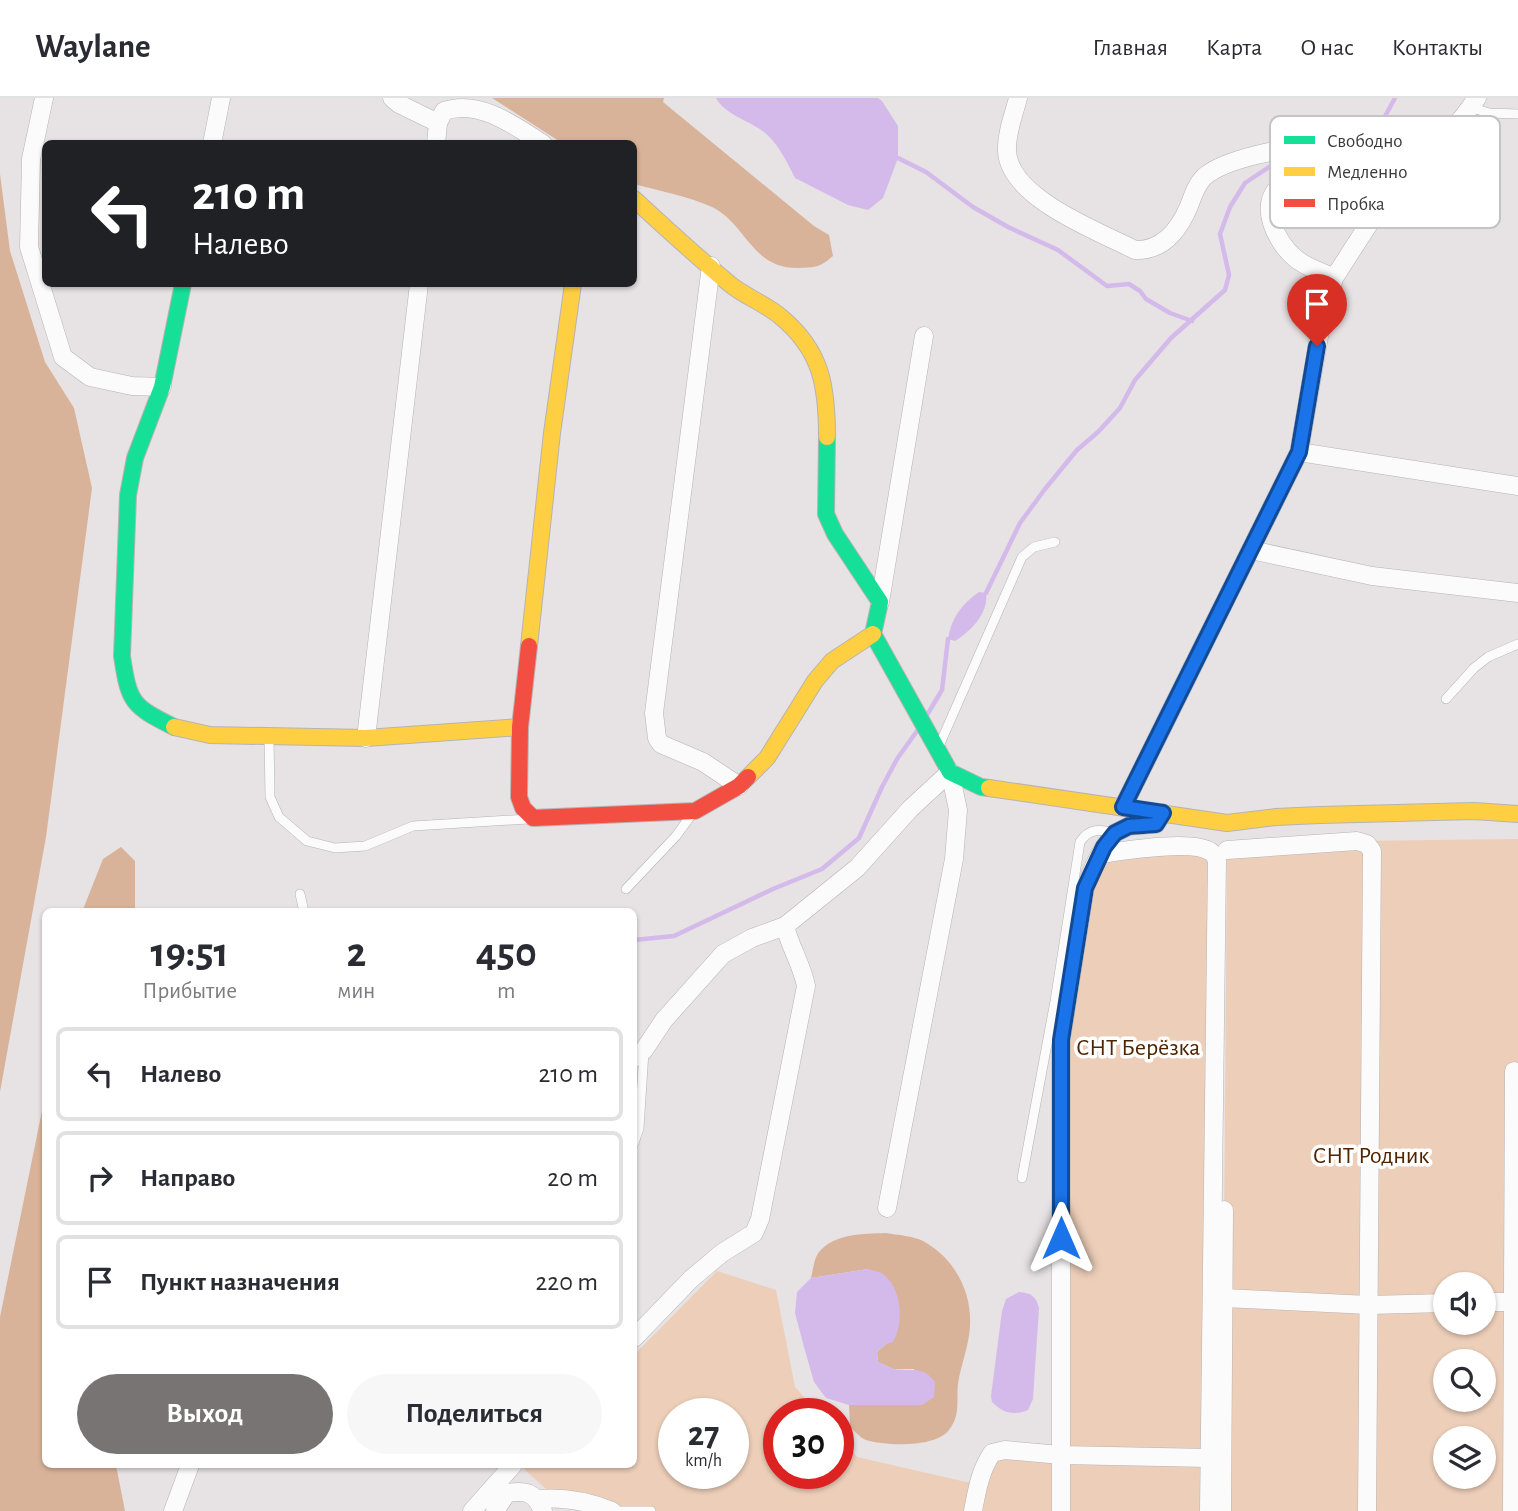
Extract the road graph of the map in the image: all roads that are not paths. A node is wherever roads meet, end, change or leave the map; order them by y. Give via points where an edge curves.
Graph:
1 (44, 98) edge
2 (221, 98) edge
3 (391, 98) edge
4 (1018, 98) edge
5 (1474, 102) edge
6 (1518, 114) edge
7 (1462, 116) edge
8 (438, 122) junction
9 (213, 140) edge
10 (436, 140) edge
11 (537, 140) edge
12 (1270, 152) edge
13 (637, 202) edge
14 (1273, 228) edge
15 (1366, 228) edge
16 (711, 266) junction
17 (1334, 278) junction
18 (182, 287) edge
19 (419, 287) edge
20 (573, 287) edge
21 (924, 336) dead end
22 (162, 387) junction
23 (1299, 452) junction
24 (1518, 486) edge
25 (1055, 542) dead end
26 (1251, 550) junction
27 (1518, 593) edge
28 (880, 602) junction
29 (873, 634) junction
30 (1518, 643) edge
31 (1446, 699) dead end
32 (520, 727) junction
33 (269, 737) junction
34 (366, 738) junction
35 (938, 748) junction
36 (950, 772) junction
37 (739, 786) junction
38 (1123, 807) junction
39 (695, 811) junction
40 (1163, 813) junction
41 (1518, 814) edge
42 (533, 818) junction
43 (1227, 823) junction
44 (1115, 833) junction
45 (1227, 850) junction
46 (1101, 853) junction
47 (626, 888) dead end
48 (300, 894) dead end
49 (303, 908) edge
50 (785, 926) junction
51 (639, 1054) edge
52 (1514, 1072) dead end
53 (637, 1134) edge
54 (1022, 1178) dead end
55 (887, 1208) dead end
56 (1223, 1298) junction
57 (1514, 1302) junction
58 (1433, 1303) edge
59 (1496, 1303) edge
60 (1369, 1305) junction
61 (637, 1335) edge
62 (1061, 1455) junction
63 (1209, 1458) junction
64 (189, 1468) edge
65 (510, 1468) edge
66 (540, 1505) edge
67 (173, 1511) edge
68 (472, 1511) edge
69 (495, 1511) edge
70 (612, 1511) edge
71 (651, 1511) edge
72 (973, 1511) edge
73 (1061, 1511) edge
74 (1209, 1511) edge
75 (1222, 1511) edge
76 (1367, 1511) edge
77 (1511, 1511) edge

1 - 22 street via 31,159 29,247 63,357 90,377
2 - 9 street
3 - 8 street
4 - 12 street via 1007,150 1012,172 1043,203 1135,250 1149,250 1168,240 1204,177
5 - 6 lane via 1489,113
5 - 7 street
8 - 10 street
8 - 11 street via 444,111 457,107 484,111
13 - 16 street
14 - 17 street via 1295,259
15 - 17 street
16 - 28 street via 733,287 780,316 808,344 827,400 826,513
16 - 37 street via 654,713 661,744 703,762
17 - 23 street
18 - 22 street
19 - 34 street
20 - 32 street
21 - 28 street
22 - 33 street via 135,458 128,495 122,656 126,682 137,707 173,727 210,735
23 - 24 street
23 - 26 street
25 - 35 lane via 1034,547 1022,557
26 - 27 street via 1372,576
26 - 38 street
28 - 29 street
29 - 35 street
29 - 37 street via 832,661 767,758
30 - 31 lane via 1488,657
32 - 34 street
32 - 42 street via 519,797
33 - 34 street
33 - 42 lane via 271,797 279,817 307,841 335,848 365,846 413,826
35 - 36 street
36 - 38 street via 982,787
36 - 50 street via 857,869
36 - 55 street via 958,810 954,859
37 - 39 street
38 - 40 street
39 - 42 street
39 - 47 lane
40 - 43 street
40 - 44 street via 1156,824 1129,826
41 - 43 street via 1334,815
43 - 45 street
44 - 46 street
44 - 54 lane via 1097,830 1080,842
45 - 56 street
45 - 60 street via 1357,841 1372,851
46 - 62 street via 1085,888 1061,1040
46 - 63 street via 1167,846 1203,848 1217,860
48 - 49 lane
50 - 51 street via 723,954
50 - 61 street via 806,986 760,1219 754,1233 691,1279
51 - 53 lane via 642,1105
52 - 57 street
56 - 60 street
56 - 75 street
57 - 59 street
57 - 77 street
58 - 60 street
60 - 76 street
62 - 63 street
62 - 72 street via 992,1453 985,1463
62 - 73 street
63 - 74 street
64 - 67 street
65 - 68 street
66 - 69 street via 523,1490 507,1493
66 - 70 street via 555,1497
70 - 71 lane

